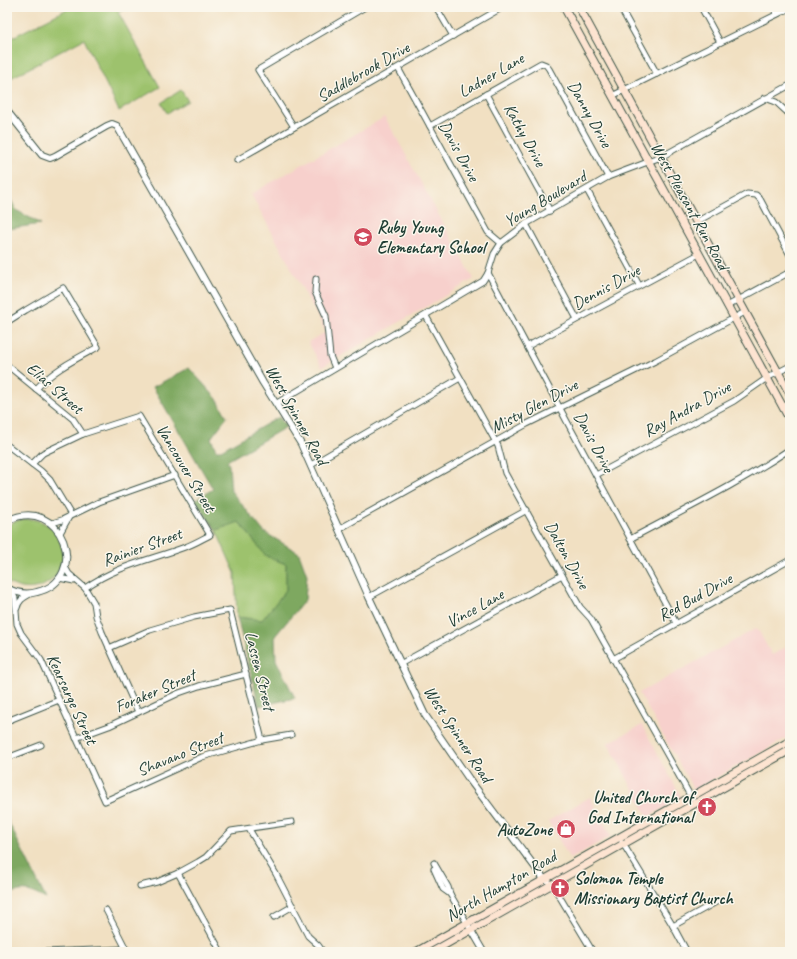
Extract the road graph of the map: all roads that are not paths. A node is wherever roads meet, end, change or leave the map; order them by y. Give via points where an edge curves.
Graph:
1 (365, 7) edge
2 (436, 7) edge
3 (503, 7) edge
4 (564, 7) edge
5 (579, 7) edge
6 (620, 7) edge
7 (701, 7) edge
8 (773, 7) edge
9 (790, 8) edge
10 (777, 14) junction
11 (453, 36) junction
12 (720, 42) junction
13 (546, 65) joint
14 (398, 68) junction
15 (657, 74) junction
16 (790, 85) edge
17 (624, 91) junction
18 (486, 94) junction
19 (612, 96) junction
20 (765, 98) junction
21 (7, 111) edge
22 (790, 115) edge
23 (430, 126) junction
24 (294, 127) junction
25 (661, 157) junction
26 (237, 160) dead end
27 (648, 162) junction
28 (608, 177) junction
29 (587, 190) junction
30 (550, 211) junction
31 (696, 222) junction
32 (526, 224) junction
33 (501, 243) junction
34 (699, 254) junction
35 (790, 255) edge
36 (790, 272) edge
37 (488, 273) junction
38 (316, 279) dead end
39 (639, 285) junction
40 (739, 300) junction
41 (727, 306) junction
42 (745, 312) junction
43 (426, 316) junction
44 (734, 318) junction
45 (577, 319) junction
46 (7, 322) edge
47 (528, 346) junction
48 (7, 365) edge
49 (790, 366) edge
50 (335, 368) junction
51 (778, 372) junction
52 (460, 378) junction
53 (767, 378) junction
54 (36, 389) junction
55 (790, 394) edge
56 (277, 403) junction
57 (560, 408) junction
58 (790, 420) edge
59 (83, 434) junction
60 (495, 442) junction
61 (7, 445) edge
62 (790, 449) edge
63 (32, 464) junction
64 (311, 465) junction
65 (175, 475) junction
66 (596, 475) junction
67 (527, 510) junction
68 (71, 515) junction
69 (7, 521) edge
70 (52, 523) junction
71 (339, 529) junction
72 (60, 533) junction
73 (210, 535) joint
74 (630, 539) junction
75 (790, 560) edge
76 (65, 567) junction
77 (562, 575) junction
78 (59, 578) junction
79 (77, 582) junction
80 (85, 588) junction
81 (9, 589) edge
82 (32, 594) junction
83 (369, 597) junction
84 (17, 609) junction
85 (676, 623) junction
86 (109, 648) junction
87 (613, 659) junction
88 (400, 664) junction
89 (246, 674) junction
90 (59, 700) junction
91 (138, 712) junction
92 (7, 721) edge
93 (291, 735) dead end
94 (76, 738) junction
95 (262, 740) junction
96 (790, 741) edge
97 (41, 745) dead end
98 (790, 750) edge
99 (7, 758) edge
100 (690, 796) junction
101 (105, 801) joint
102 (694, 803) junction
103 (292, 822) dead end
104 (250, 829) junction
105 (619, 837) junction
106 (623, 844) junction
107 (433, 863) dead end
108 (178, 873) junction
109 (544, 879) junction
110 (552, 884) junction
111 (140, 886) dead end
112 (718, 901) dead end
113 (293, 906) junction
114 (106, 910) dead end
115 (479, 916) junction
116 (274, 917) dead end
117 (467, 923) junction
118 (484, 923) junction
119 (673, 926) junction
120 (471, 930) junction
121 (127, 951) edge
122 (44, 952) edge
123 (221, 952) edge
124 (323, 952) edge
125 (416, 952) edge
126 (432, 952) edge
127 (484, 952) edge
128 (593, 952) edge
129 (686, 952) edge

1 - 24 street via 258,70
2 - 11 street
3 - 11 street, Saddlebrook Drive
4 - 19 main road, West Pleasant Run Road
5 - 17 main road, West Pleasant Run Road
6 - 15 street
7 - 12 street
8 - 10 street
9 - 10 street
10 - 12 street
11 - 14 street, Saddlebrook Drive
12 - 15 street
13 - 18 street, Ladner Lane via 538,64
13 - 28 street, Danny Drive
14 - 23 street, Davis Drive
14 - 24 street, Saddlebrook Drive
15 - 17 street
16 - 20 street, Young Boulevard
17 - 19 street
17 - 25 main road, West Pleasant Run Road
18 - 23 street, Ladner Lane
18 - 30 street, Kathy Drive
19 - 27 main road, West Pleasant Run Road
20 - 22 street via 776,102
20 - 25 street, Young Boulevard
21 - 56 street, West Spinner Road via 42,155 50,158 107,126 117,126 263,383
23 - 33 street, Davis Drive via 488,232
24 - 26 street, Saddlebrook Drive
25 - 27 street, Young Boulevard
25 - 31 main road, West Pleasant Run Road
27 - 28 street, Young Boulevard
27 - 34 main road, West Pleasant Run Road
28 - 29 street, Young Boulevard
29 - 30 street, Young Boulevard
29 - 39 street
30 - 32 street, Young Boulevard
31 - 35 street via 747,194 756,195
31 - 40 main road, West Pleasant Run Road
32 - 33 street, Young Boulevard
32 - 45 street
33 - 37 street, Young Boulevard via 494,254
34 - 39 street, Dennis Drive
34 - 41 main road, West Pleasant Run Road
36 - 40 street
37 - 43 street, Young Boulevard via 483,281
37 - 47 street, Davis Drive
38 - 50 street via 315,292 326,316 330,356
39 - 45 street, Dennis Drive
40 - 41 street
40 - 42 main road, West Pleasant Run Road
41 - 44 main road, West Pleasant Run Road
42 - 44 street, Misty Glen Drive
42 - 51 main road, West Pleasant Run Road
43 - 50 street, Young Boulevard
43 - 52 street, Dalton Drive
44 - 53 main road, West Pleasant Run Road
44 - 57 street, Misty Glen Drive
45 - 47 street, Dennis Drive
46 - 54 street via 63,288 98,347 55,372
47 - 57 street, Davis Drive
48 - 54 street, Elias Street
49 - 51 street, Ray Andra Drive
50 - 56 street, Young Boulevard
51 - 53 street, Ray Andra Drive
51 - 55 main road, West Pleasant Run Road
52 - 60 street, Dalton Drive
52 - 64 street
53 - 58 main road, West Pleasant Run Road
53 - 66 street, Ray Andra Drive via 734,400
54 - 59 street, Elias Street via 73,419
56 - 64 street, West Spinner Road
57 - 60 street, Misty Glen Drive
57 - 66 street, Davis Drive
59 - 63 street via 43,453
59 - 65 street, Vancouver Street via 138,416
60 - 67 street, Dalton Drive via 505,473
60 - 71 street, Misty Glen Drive
61 - 63 street
62 - 74 street
63 - 68 street via 50,480
64 - 71 street, West Spinner Road
65 - 68 street via 99,502
65 - 73 street, Vancouver Street
66 - 74 street, Davis Drive
67 - 77 street, Dalton Drive
67 - 83 street
68 - 70 street
68 - 72 street
69 - 70 street via 24,515 43,518
70 - 72 street
71 - 83 street, West Spinner Road
72 - 76 street via 66,550
73 - 80 street, Rainier Street via 104,575
74 - 85 street, Davis Drive
75 - 85 street, Red Bud Drive
76 - 78 street
76 - 79 street
77 - 87 street, Dalton Drive
77 - 88 street, Vince Lane
78 - 79 street
78 - 82 street via 42,591
79 - 80 street
80 - 86 street via 94,603 96,616
81 - 82 street
81 - 84 street, Kearsarge Street via 15,598
82 - 84 street via 19,602
83 - 88 street, West Spinner Road
84 - 90 street, Kearsarge Street via 17,624 21,633 41,660
85 - 87 street, Red Bud Drive
86 - 89 street, Lassen Street via 150,630 230,610
86 - 91 street
87 - 100 street, Dalton Drive
88 - 109 street, West Spinner Road via 425,715
89 - 91 street, Foraker Street via 192,689
89 - 95 street, Lassen Street
90 - 92 street
90 - 94 street, Kearsarge Street
91 - 94 street, Foraker Street
93 - 95 street, Shavano Street
94 - 101 street, Kearsarge Street
95 - 101 street, Shavano Street via 202,757
96 - 100 main road, North Hampton Road
97 - 99 street
98 - 102 main road, North Hampton Road
100 - 102 street, Dalton Drive
100 - 105 main road, North Hampton Road
102 - 106 main road, North Hampton Road
103 - 104 street
104 - 108 street via 231,831 206,857
104 - 113 street
105 - 106 street
105 - 109 main road, North Hampton Road
106 - 110 main road, North Hampton Road
106 - 119 street
107 - 117 street via 443,889 450,894
108 - 111 street
108 - 123 street
109 - 110 street
109 - 115 main road, North Hampton Road
110 - 118 main road, North Hampton Road
110 - 128 street
112 - 119 street
113 - 116 street
113 - 124 street via 308,936
114 - 121 street
115 - 117 main road, North Hampton Road
115 - 118 main road
117 - 120 street
117 - 125 main road, North Hampton Road
118 - 120 main road, North Hampton Road
119 - 129 street
120 - 126 main road, North Hampton Road
120 - 127 street
121 - 122 street via 122,949

